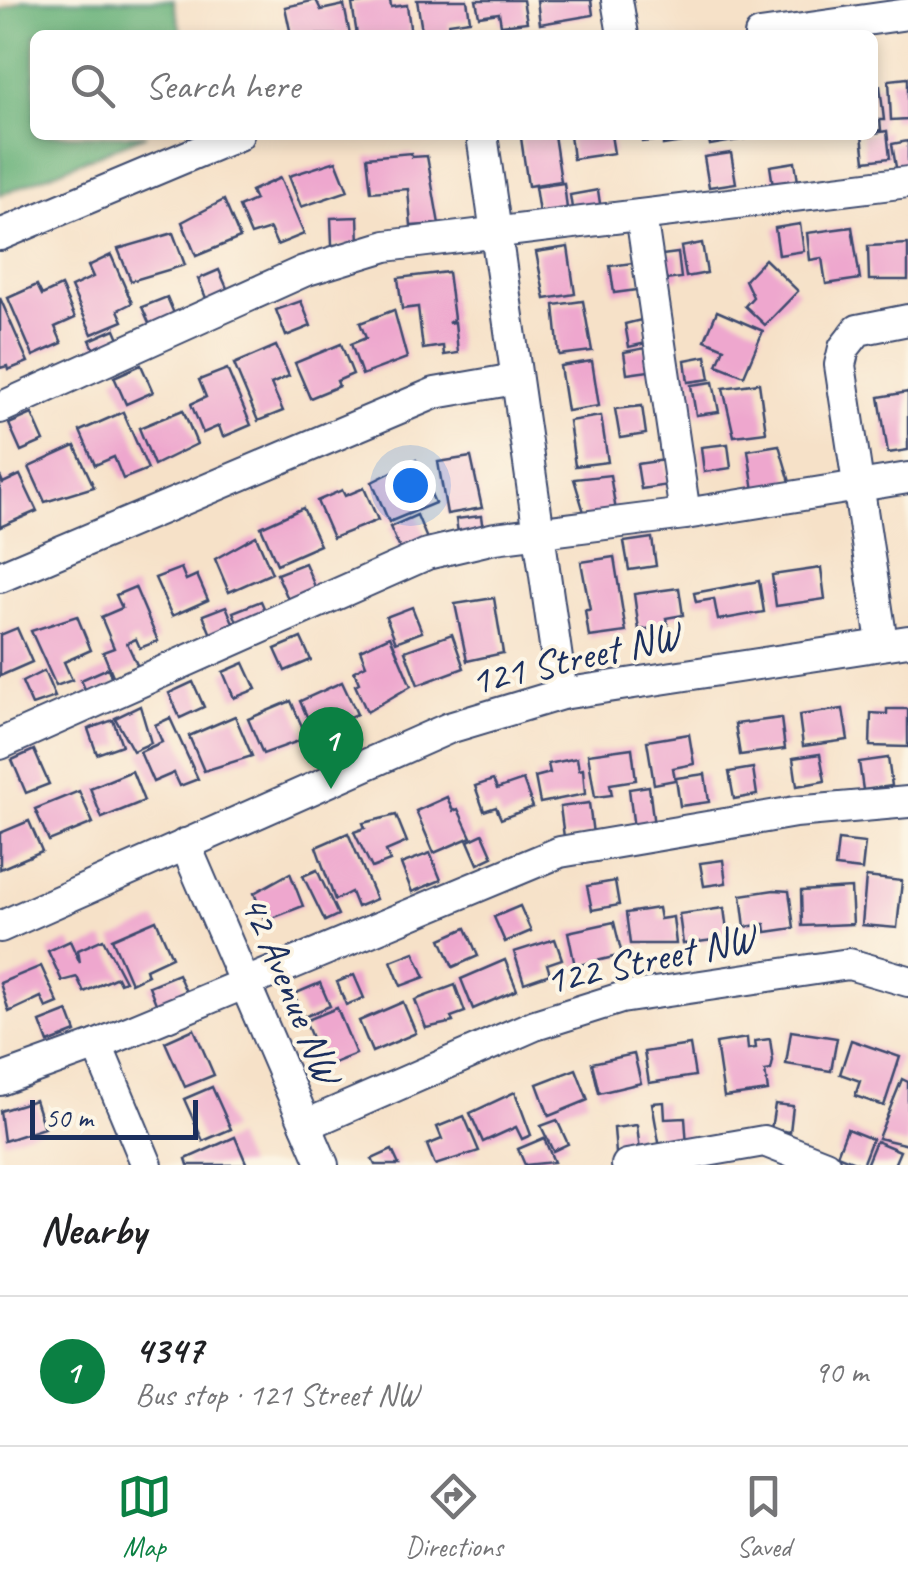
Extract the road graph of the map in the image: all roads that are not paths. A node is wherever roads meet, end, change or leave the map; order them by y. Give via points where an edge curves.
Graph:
1 (617, 0) edge
2 (908, 14) edge
3 (622, 30) edge
4 (795, 30) edge
5 (226, 140) edge
6 (483, 140) edge
7 (908, 182) edge
8 (641, 214) junction
9 (494, 233) junction
10 (0, 235) edge
11 (908, 320) edge
12 (515, 379) junction
13 (0, 408) edge
14 (908, 478) edge
15 (859, 487) junction
16 (685, 514) junction
17 (541, 533) junction
18 (0, 578) edge
19 (895, 641) edge
20 (562, 694) junction
21 (0, 744) edge
22 (908, 802) edge
23 (185, 844) junction
24 (0, 927) edge
25 (908, 981) edge
26 (244, 984) junction
27 (97, 1045) junction
28 (0, 1080) edge
29 (306, 1125) junction
30 (147, 1165) edge
31 (323, 1165) edge
32 (627, 1165) edge
33 (825, 1165) edge

1 - 3 street
2 - 4 street
5 - 10 street
6 - 9 street
7 - 8 street
8 - 9 street
8 - 16 street
9 - 12 street
9 - 13 street via 386,246 304,272
11 - 15 street via 868,325 844,348 840,378
12 - 17 street
12 - 18 street via 435,393
14 - 15 street
15 - 16 street
15 - 19 street
16 - 17 street
17 - 20 street
17 - 21 street via 427,554
19 - 20 street, 121 Street NW
20 - 23 street, 121 Street NW via 448,728
22 - 26 street via 795,812 560,852
23 - 24 street, 121 Street NW
23 - 26 street, 42 Avenue NW
25 - 29 street, 122 Street NW via 849,964 621,998 535,1025
26 - 27 street
26 - 29 street, 42 Avenue NW
27 - 28 street
27 - 30 street
29 - 31 street, 42 Avenue NW
32 - 33 street via 764,1141

